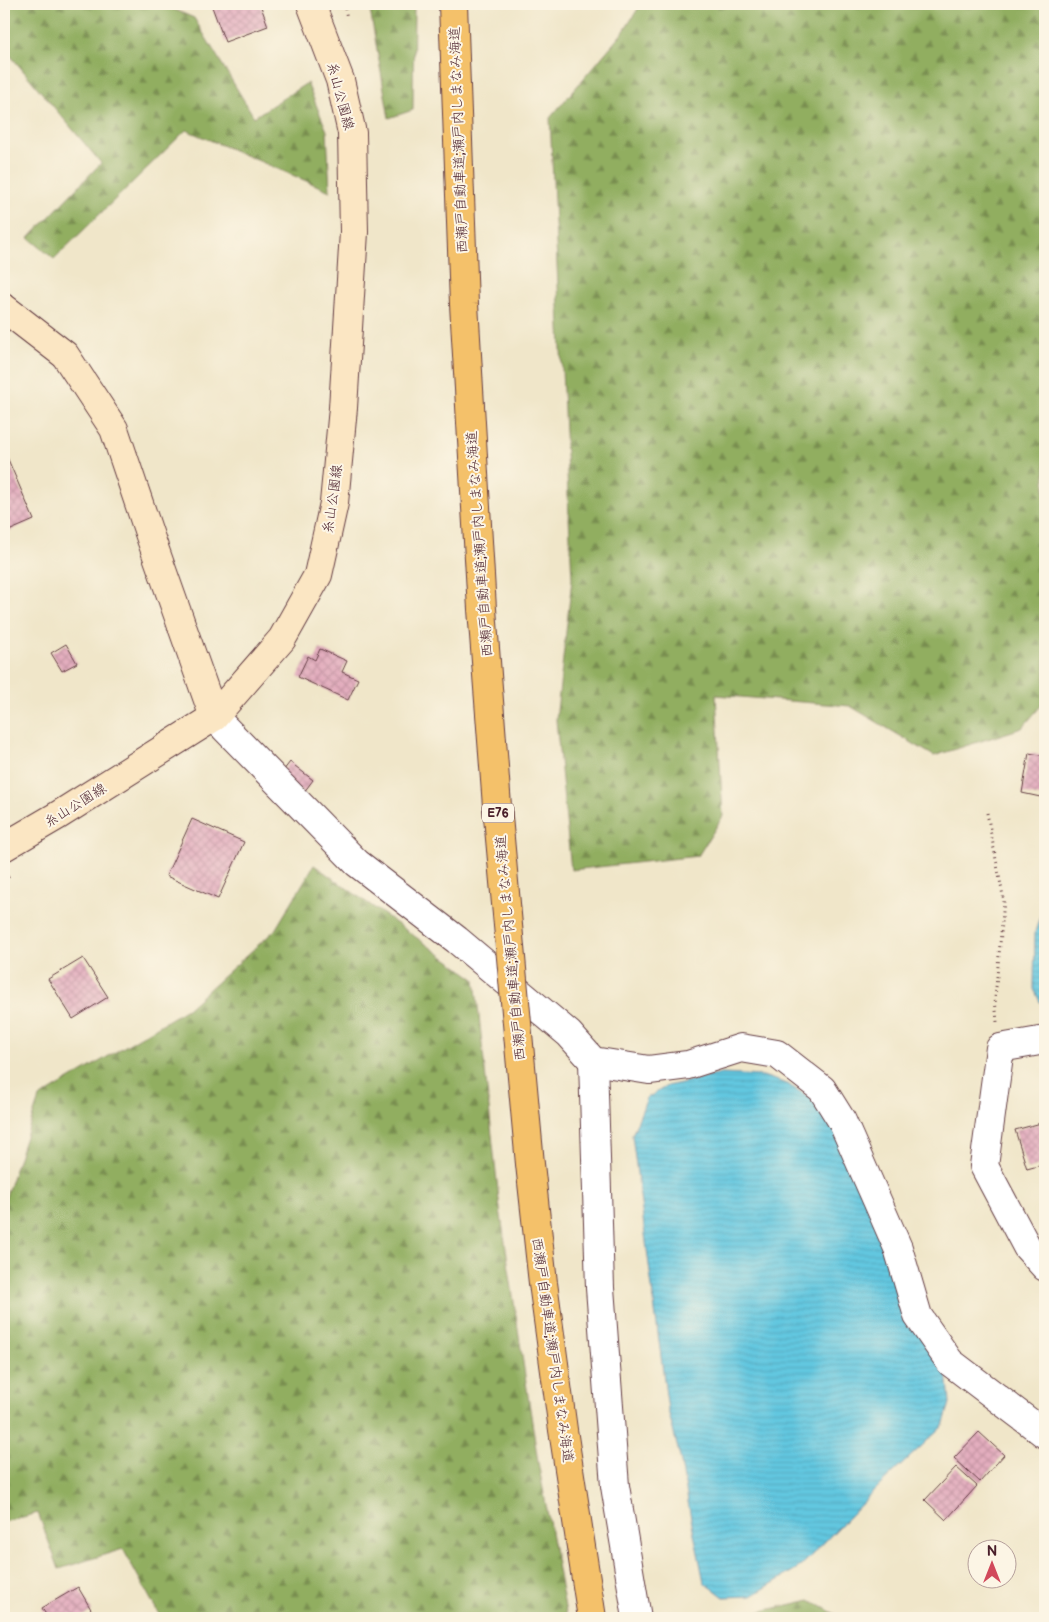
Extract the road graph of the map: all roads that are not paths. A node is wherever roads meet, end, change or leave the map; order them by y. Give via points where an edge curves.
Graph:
1 (311, 4) edge
2 (453, 4) edge
3 (4, 308) edge
4 (214, 717) junction
5 (12, 858) edge
6 (1045, 1040) edge
7 (593, 1061) junction
8 (1040, 1254) edge
9 (1045, 1434) edge
10 (592, 1618) edge
11 (637, 1618) edge

1 - 4 main road, 糸山公園線 via 340,80 352,133 354,232 334,503 318,575 282,639
2 - 10 highway, 西瀬戸自動車道;瀬戸内しまなみ海道 / E76, bridge via 466,343 497,806 543,1284
3 - 4 main road via 64,355 114,429
4 - 5 main road, 糸山公園線 via 57,816
4 - 7 street via 357,863 465,946 569,1034
6 - 8 street via 1000,1048 984,1166 1027,1247
7 - 9 street via 649,1070 688,1065 741,1048 777,1054 822,1089 842,1121 898,1248 918,1316 950,1362
7 - 11 street via 600,1288 614,1486

